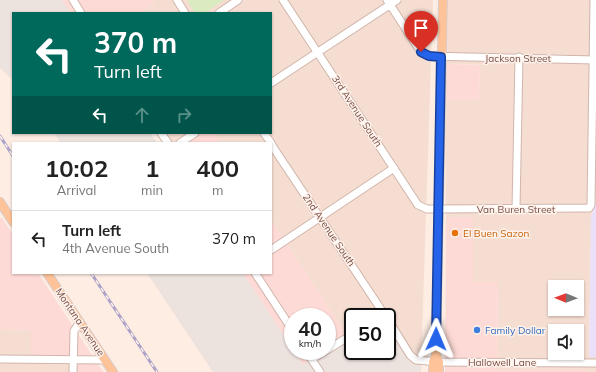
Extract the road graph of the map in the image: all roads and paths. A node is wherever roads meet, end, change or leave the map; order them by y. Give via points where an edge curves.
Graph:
1 (74, 0) edge
2 (177, 0) edge
3 (238, 0) edge
4 (283, 0) edge
5 (397, 0) edge
6 (443, 0) edge
7 (594, 0) edge
8 (388, 2) edge
9 (80, 12) edge
10 (184, 12) edge
11 (220, 12) edge
12 (318, 52) junction
13 (441, 57) junction
14 (518, 57) junction
15 (595, 60) edge
16 (272, 82) edge
17 (194, 134) edge
18 (182, 142) edge
19 (272, 145) edge
20 (394, 168) junction
21 (0, 203) edge
22 (438, 209) junction
23 (516, 209) junction
24 (320, 218) junction
25 (12, 221) edge
26 (272, 249) edge
27 (48, 274) edge
28 (256, 274) edge
29 (379, 308) edge
30 (284, 317) edge
31 (80, 322) junction
32 (396, 334) edge
33 (0, 359) edge
34 (436, 359) junction
35 (73, 360) junction
36 (105, 360) junction
37 (312, 360) edge
38 (596, 363) edge
39 (73, 372) edge
40 (113, 372) edge
41 (320, 372) edge
42 (433, 372) edge
43 (439, 372) edge

1 - 9 street
2 - 10 street
3 - 11 street
4 - 12 street, 3rd Avenue South
5 - 8 street
6 - 13 main road
7 - 15 street
8 - 12 street
8 - 13 street, Jackson Street via 423,54
12 - 16 street
12 - 20 street, 3rd Avenue South
13 - 14 street, Jackson Street
13 - 22 main road
14 - 15 street, Jackson Street
14 - 23 street
15 - 23 street, Van Buren Street via 591,205 586,209
17 - 18 street
19 - 24 street, 2nd Avenue South
20 - 22 street, 3rd Avenue South via 418,205 427,209
20 - 24 street
21 - 25 main road
22 - 23 street, Van Buren Street
22 - 34 main road
24 - 26 street
24 - 29 street, 2nd Avenue South
27 - 31 main road, Montana Avenue
28 - 30 street
31 - 35 street via 74,331
31 - 36 main road, Montana Avenue
32 - 34 street, 2nd Avenue South via 416,360
33 - 35 street
34 - 38 street, Hallowell Lane
34 - 42 main road
34 - 43 main road
35 - 36 street
35 - 39 street
36 - 40 main road, Montana Avenue
37 - 41 street

